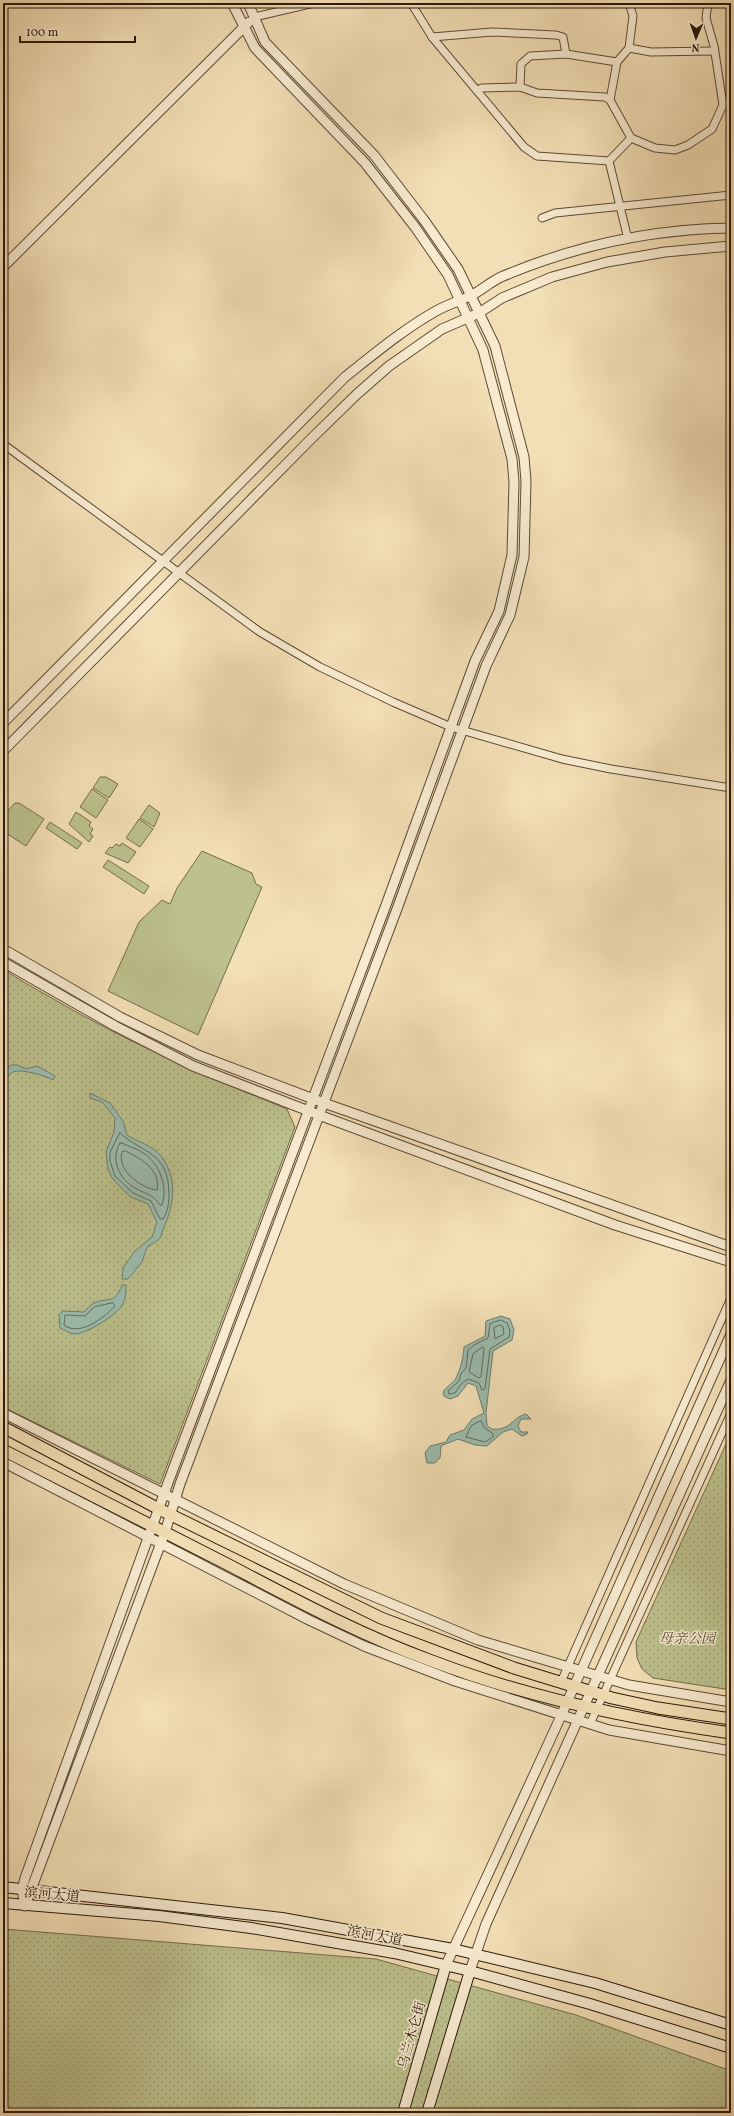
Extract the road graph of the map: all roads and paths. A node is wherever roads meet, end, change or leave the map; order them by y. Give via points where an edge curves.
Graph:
1 (232, 3) edge
2 (248, 3) edge
3 (314, 3) edge
4 (411, 3) edge
5 (629, 3) edge
6 (708, 3) edge
7 (254, 17) junction
8 (245, 26) junction
9 (432, 37) junction
10 (629, 48) junction
11 (713, 51) junction
12 (566, 54) junction
13 (617, 62) junction
14 (520, 87) junction
15 (477, 90) junction
16 (610, 100) junction
17 (631, 138) junction
18 (609, 161) junction
19 (731, 195) edge
20 (620, 205) junction
21 (542, 218) dead end
22 (731, 228) edge
23 (630, 238) junction
24 (731, 246) edge
25 (3, 267) edge
26 (471, 296) junction
27 (460, 300) junction
28 (479, 313) junction
29 (468, 318) junction
30 (3, 444) edge
31 (163, 561) junction
32 (180, 573) junction
33 (3, 724) edge
34 (451, 727) junction
35 (462, 730) junction
36 (3, 751) edge
37 (731, 788) edge
38 (3, 949) edge
39 (3, 962) edge
40 (313, 1098) junction
41 (324, 1103) junction
42 (308, 1111) junction
43 (319, 1115) junction
44 (731, 1247) edge
45 (731, 1262) edge
46 (731, 1298) edge
47 (731, 1334) edge
48 (731, 1380) edge
49 (3, 1413) edge
50 (731, 1413) edge
51 (3, 1427) edge
52 (3, 1450) edge
53 (3, 1462) edge
54 (165, 1492) junction
55 (175, 1498) junction
56 (159, 1509) junction
57 (170, 1513) junction
58 (151, 1532) junction
59 (163, 1537) junction
60 (568, 1668) junction
61 (580, 1672) junction
62 (597, 1676) junction
63 (610, 1680) junction
64 (561, 1682) junction
65 (574, 1686) junction
66 (590, 1691) junction
67 (603, 1695) junction
68 (731, 1702) edge
69 (566, 1703) junction
70 (583, 1708) junction
71 (596, 1710) junction
72 (561, 1716) junction
73 (731, 1719) edge
74 (577, 1720) junction
75 (590, 1724) junction
76 (731, 1734) edge
77 (731, 1751) edge
78 (3, 1888) edge
79 (27, 1890) junction
80 (3, 1903) edge
81 (25, 1906) junction
82 (453, 1949) junction
83 (476, 1954) junction
84 (446, 1966) junction
85 (470, 1970) junction
86 (731, 2025) edge
87 (731, 2048) edge
88 (403, 2113) edge
89 (427, 2113) edge

1 - 8 street
2 - 7 street
3 - 7 street
4 - 9 street
5 - 10 street via 633,16
6 - 11 street via 706,18 714,46
7 - 8 street
7 - 26 street via 265,42 374,155 458,269
8 - 25 street
8 - 27 street via 255,48 365,163 415,227 448,275
9 - 12 street via 492,32 556,35 563,37
9 - 15 street
10 - 11 street via 651,52
10 - 13 street
11 - 17 street via 723,105 712,129 676,150 655,148
12 - 13 street
12 - 14 street via 530,56 521,64
13 - 16 street
14 - 15 street
14 - 16 street via 537,93 605,97
15 - 18 street via 524,147 537,156
16 - 17 street
17 - 18 street
18 - 20 street
19 - 20 street
20 - 21 street via 556,213
20 - 23 street via 627,235
22 - 23 street via 663,231
23 - 26 street via 549,258 499,278
24 - 28 street via 665,252 607,262 552,277 502,298
26 - 27 street
26 - 28 street
27 - 29 street
27 - 31 street via 436,311 345,377
28 - 29 street
28 - 35 street via 494,346 524,457 524,557 510,615 486,666
29 - 32 street via 436,334 389,366 356,395
29 - 34 street via 484,350 512,459 512,555 499,611 475,661
30 - 31 street
31 - 32 street
31 - 33 street
32 - 34 street via 260,632 320,667
32 - 36 street
34 - 35 street
34 - 40 street
35 - 37 street via 508,745 611,770
35 - 41 street
38 - 40 street via 120,1017 198,1055
39 - 42 street via 115,1026 193,1066
40 - 41 street
40 - 42 street
41 - 43 street
41 - 44 street
42 - 43 street
42 - 54 street
43 - 45 street via 615,1225
43 - 55 street
46 - 60 street
47 - 61 street
48 - 62 street
49 - 54 street
50 - 63 street
51 - 56 main road
52 - 58 main road
53 - 58 street
54 - 55 street
54 - 56 street
55 - 57 street
55 - 60 street via 344,1584 478,1640
56 - 57 main road
56 - 58 street
57 - 59 street
57 - 64 main road via 381,1618 514,1668
58 - 59 main road
58 - 79 street
59 - 69 main road via 303,1604 431,1661 485,1680
59 - 72 street via 292,1612 364,1646 455,1681
59 - 79 street
60 - 61 street
60 - 64 street
61 - 62 street
61 - 65 street
62 - 63 street
62 - 66 street
63 - 67 street
63 - 68 street via 681,1695
64 - 65 main road
65 - 66 main road
65 - 69 street
66 - 67 main road
66 - 70 street
67 - 71 street
67 - 73 main road via 658,1708
69 - 70 main road
69 - 72 street
70 - 71 main road
70 - 74 street
71 - 75 street
71 - 76 main road
72 - 74 street
72 - 82 street
74 - 75 street
74 - 83 street via 486,1924
75 - 77 street
78 - 79 main road, 滨河大道
79 - 81 street
79 - 82 main road, 滨河大道 via 282,1918
80 - 81 main road, 滨河大道
81 - 84 main road, 滨河大道 via 159,1916 251,1928 394,1953
82 - 83 main road, 滨河大道
82 - 84 street
83 - 85 street
83 - 86 main road, 滨河大道 via 595,1983
84 - 85 main road, 滨河大道
84 - 88 main road, 乌兰木仑街
85 - 87 main road, 滨河大道
85 - 89 main road

